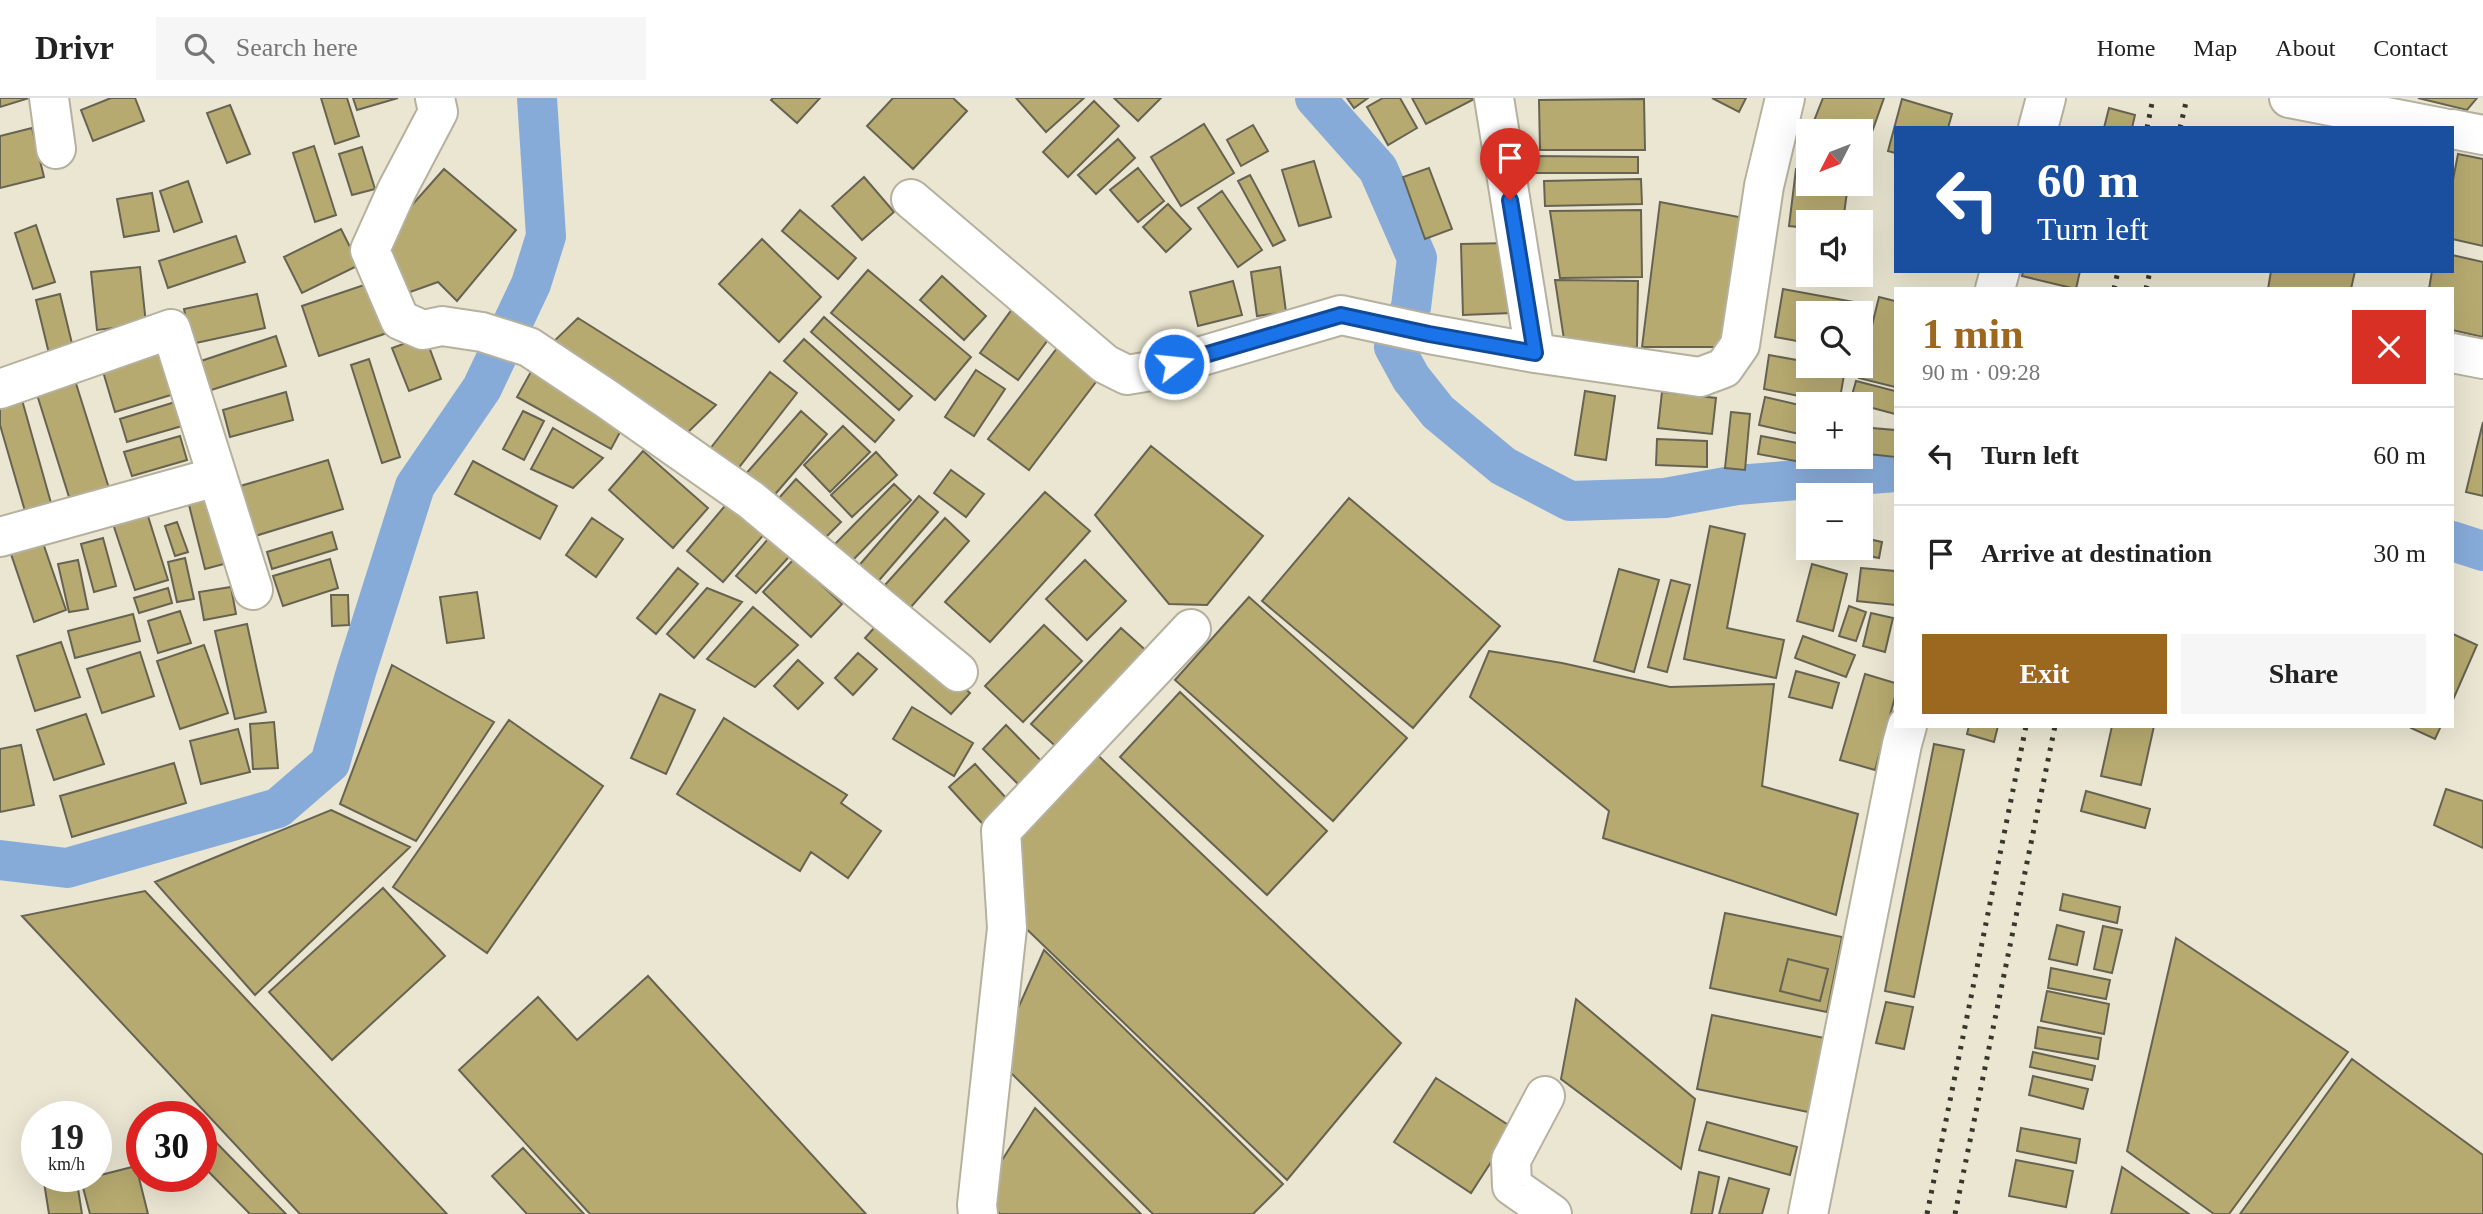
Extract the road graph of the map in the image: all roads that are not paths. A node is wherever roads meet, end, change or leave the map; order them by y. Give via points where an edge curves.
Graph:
1 (49, 98) edge
2 (435, 98) edge
3 (1494, 98) edge
4 (1785, 98) edge
5 (2046, 98) edge
6 (2289, 98) edge
7 (2039, 126) edge
8 (2433, 126) edge
9 (2454, 130) edge
10 (2483, 135) edge
11 (56, 149) dead end
12 (911, 199) dead end
13 (1535, 353) junction
14 (2454, 353) edge
15 (2483, 359) edge
16 (0, 389) edge
17 (216, 477) junction
18 (0, 537) edge
19 (253, 590) dead end
20 (1191, 629) dead end
21 (958, 672) dead end
22 (1906, 728) edge
23 (1545, 1096) dead end
24 (978, 1214) edge
25 (1552, 1214) edge
26 (1808, 1214) edge

1 - 11 street
2 - 21 street via 438,112 370,250 400,320 423,330 442,326 482,332 528,347 751,500
3 - 13 street
4 - 13 street via 1764,186 1740,345 1724,368 1700,377
5 - 7 street
6 - 8 street
9 - 10 street
12 - 13 street via 1105,364 1127,375 1151,372 1341,315
14 - 15 street
16 - 17 street via 171,329
17 - 18 street
17 - 19 street
20 - 24 street via 1001,831 1007,928
22 - 26 street
23 - 25 street via 1511,1160 1512,1185

